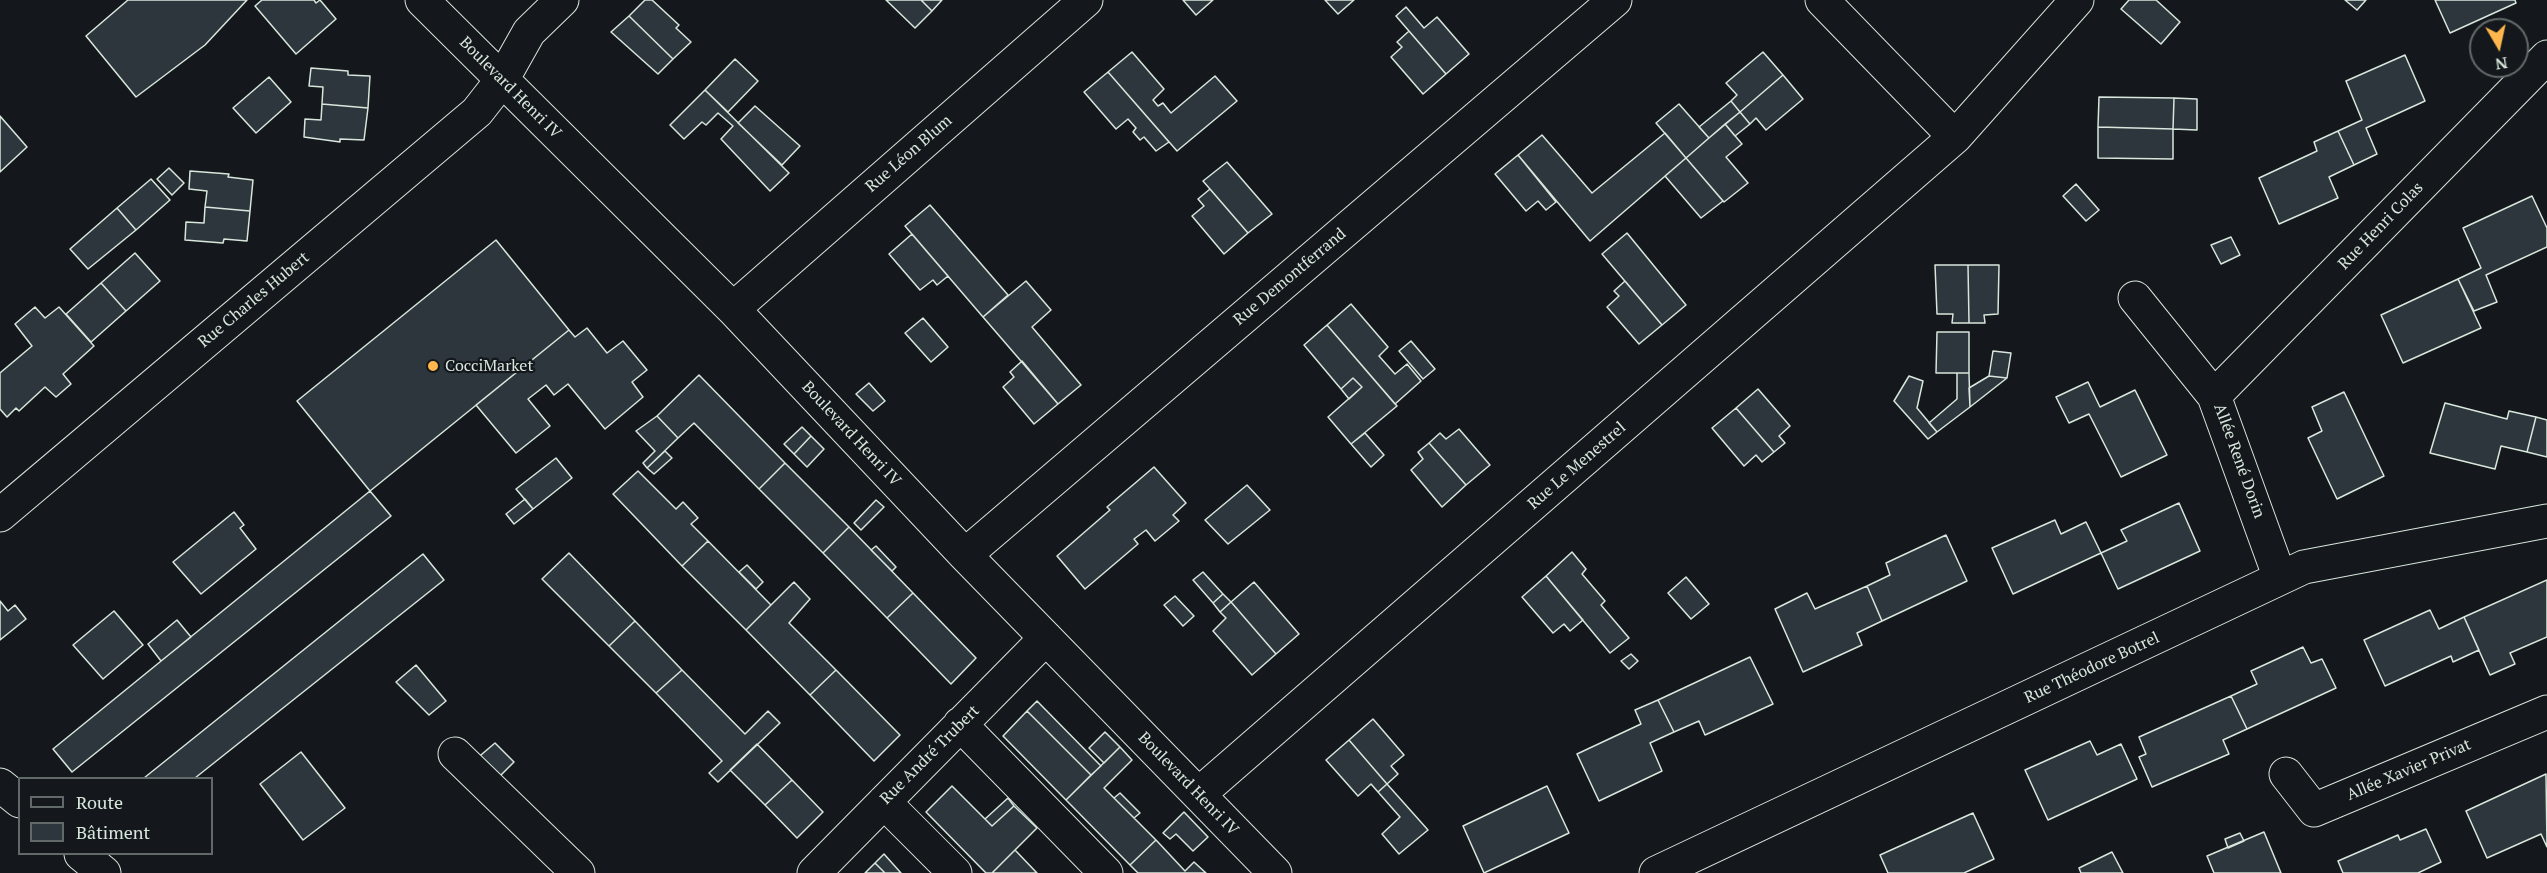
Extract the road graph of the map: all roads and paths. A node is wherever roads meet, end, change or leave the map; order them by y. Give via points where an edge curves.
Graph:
1 (422, 0) edge
2 (562, 0) edge
3 (1086, 0) edge
4 (1615, 0) edge
5 (1822, 0) edge
6 (2077, 0) edge
7 (2547, 57) edge
8 (502, 80) junction
9 (1955, 136) junction
10 (2135, 297) dead end
11 (733, 309) junction
12 (2214, 396) junction
13 (0, 515) edge
14 (2547, 521) edge
15 (965, 555) junction
16 (2280, 578) junction
17 (1046, 638) junction
18 (2547, 712) edge
19 (960, 724) junction
20 (455, 754) dead end
21 (2286, 774) dead end
22 (0, 785) edge
23 (1199, 794) junction
24 (18, 799) edge
25 (884, 802) junction
26 (82, 855) edge
27 (104, 873) edge
28 (578, 873) edge
29 (814, 873) edge
30 (955, 873) edge
31 (1106, 873) edge
32 (1275, 873) edge
33 (1656, 873) edge

1 - 8 street, Boulevard Henri IV
2 - 8 street, Rue Charles Hubert via 529,32
3 - 11 street, Rue Léon Blum
4 - 15 street, Rue Demontferrand
5 - 9 street
6 - 9 street, Rue Le Menestrel
7 - 12 street, Rue Henri Colas
8 - 11 street, Boulevard Henri IV
8 - 13 street, Rue Charles Hubert via 477,112
9 - 23 street, Rue Le Menestrel
10 - 12 street, Allée René Dorin
11 - 15 street, Boulevard Henri IV
12 - 16 street, Allée René Dorin
14 - 16 street, Rue Théodore Botrel via 2304,567
15 - 17 street, Boulevard Henri IV
16 - 33 street, Rue Théodore Botrel
17 - 19 street, Rue André Trubert
17 - 23 street, Boulevard Henri IV
18 - 21 street, Allée Xavier Privat via 2314,810
19 - 25 street, Rue André Trubert
19 - 31 street
20 - 28 street
22 - 24 street
23 - 32 street, Boulevard Henri IV
25 - 29 street, Rue André Trubert
25 - 30 street
26 - 27 street

